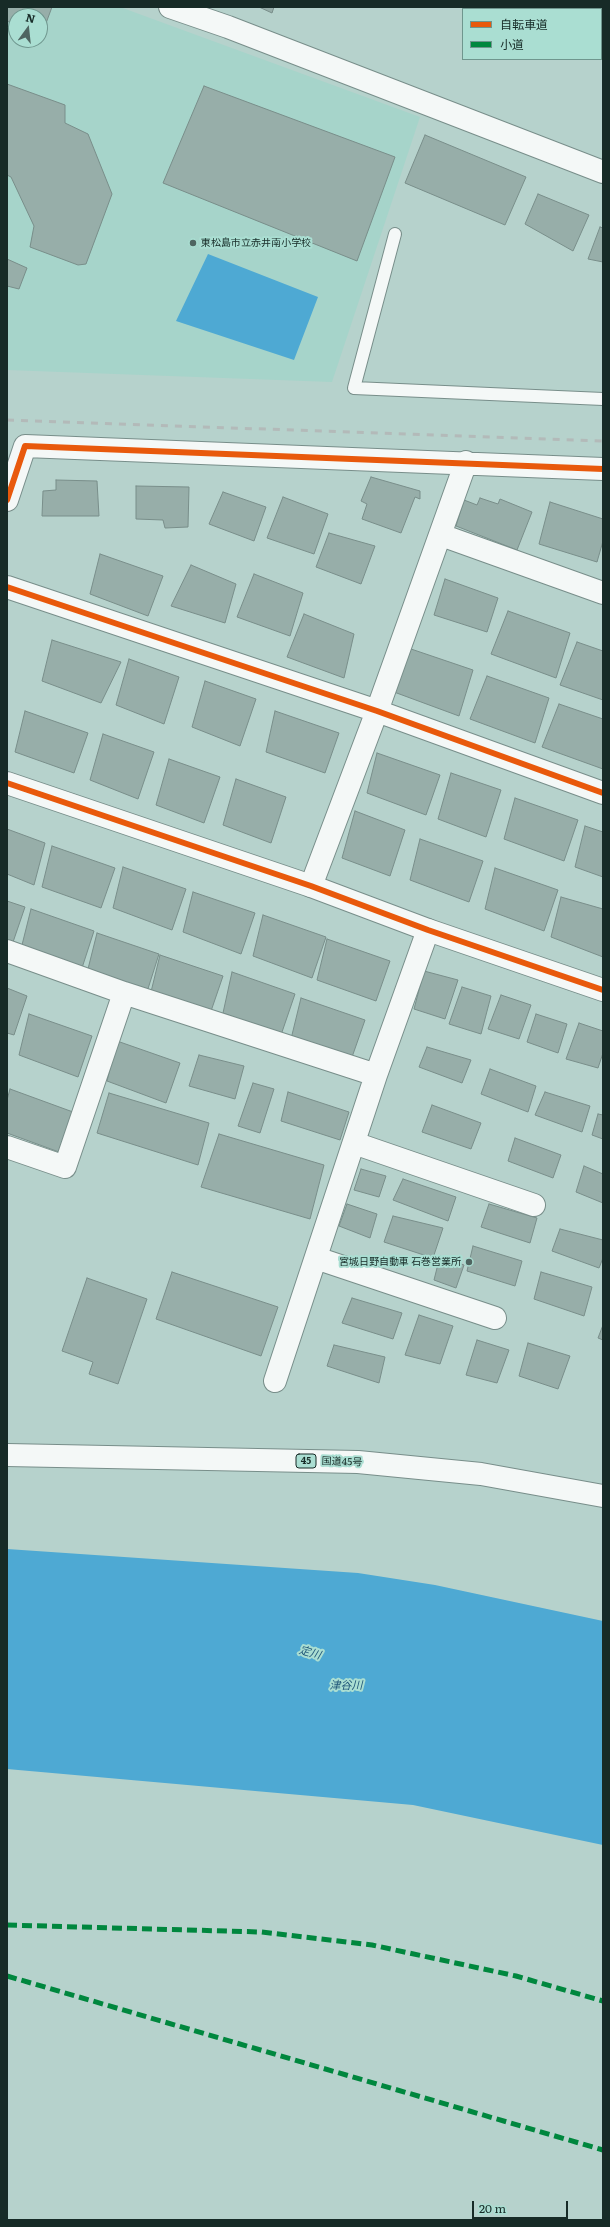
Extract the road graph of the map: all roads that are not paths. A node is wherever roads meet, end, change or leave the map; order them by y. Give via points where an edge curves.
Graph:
1 (170, 7) edge
2 (211, 14) edge
3 (603, 172) edge
4 (395, 234) dead end
5 (603, 399) edge
6 (466, 462) junction
7 (603, 469) edge
8 (7, 500) edge
9 (440, 535) junction
10 (7, 588) edge
11 (603, 593) edge
12 (377, 711) junction
13 (7, 783) edge
14 (603, 793) edge
15 (311, 886) junction
16 (428, 930) junction
17 (7, 951) edge
18 (603, 990) edge
19 (124, 993) junction
20 (376, 1075) junction
21 (354, 1143) junction
22 (7, 1147) edge
23 (534, 1205) dead end
24 (316, 1258) junction
25 (495, 1318) dead end
26 (275, 1381) dead end
27 (7, 1455) edge
28 (603, 1496) edge

1 - 2 main road
2 - 3 main road
4 - 5 lane via 354,388
6 - 7 main road
6 - 8 main road via 25,446
6 - 9 main road
9 - 11 main road
9 - 12 main road
10 - 12 main road
12 - 14 main road
12 - 15 main road
13 - 15 main road
15 - 16 main road
16 - 18 main road
16 - 20 main road
17 - 19 main road
19 - 20 main road
19 - 22 main road via 65,1167
20 - 21 main road
21 - 23 main road
21 - 24 main road
24 - 25 main road
24 - 26 main road
27 - 28 main road, 国道45号 / 45 via 358,1462 481,1474

